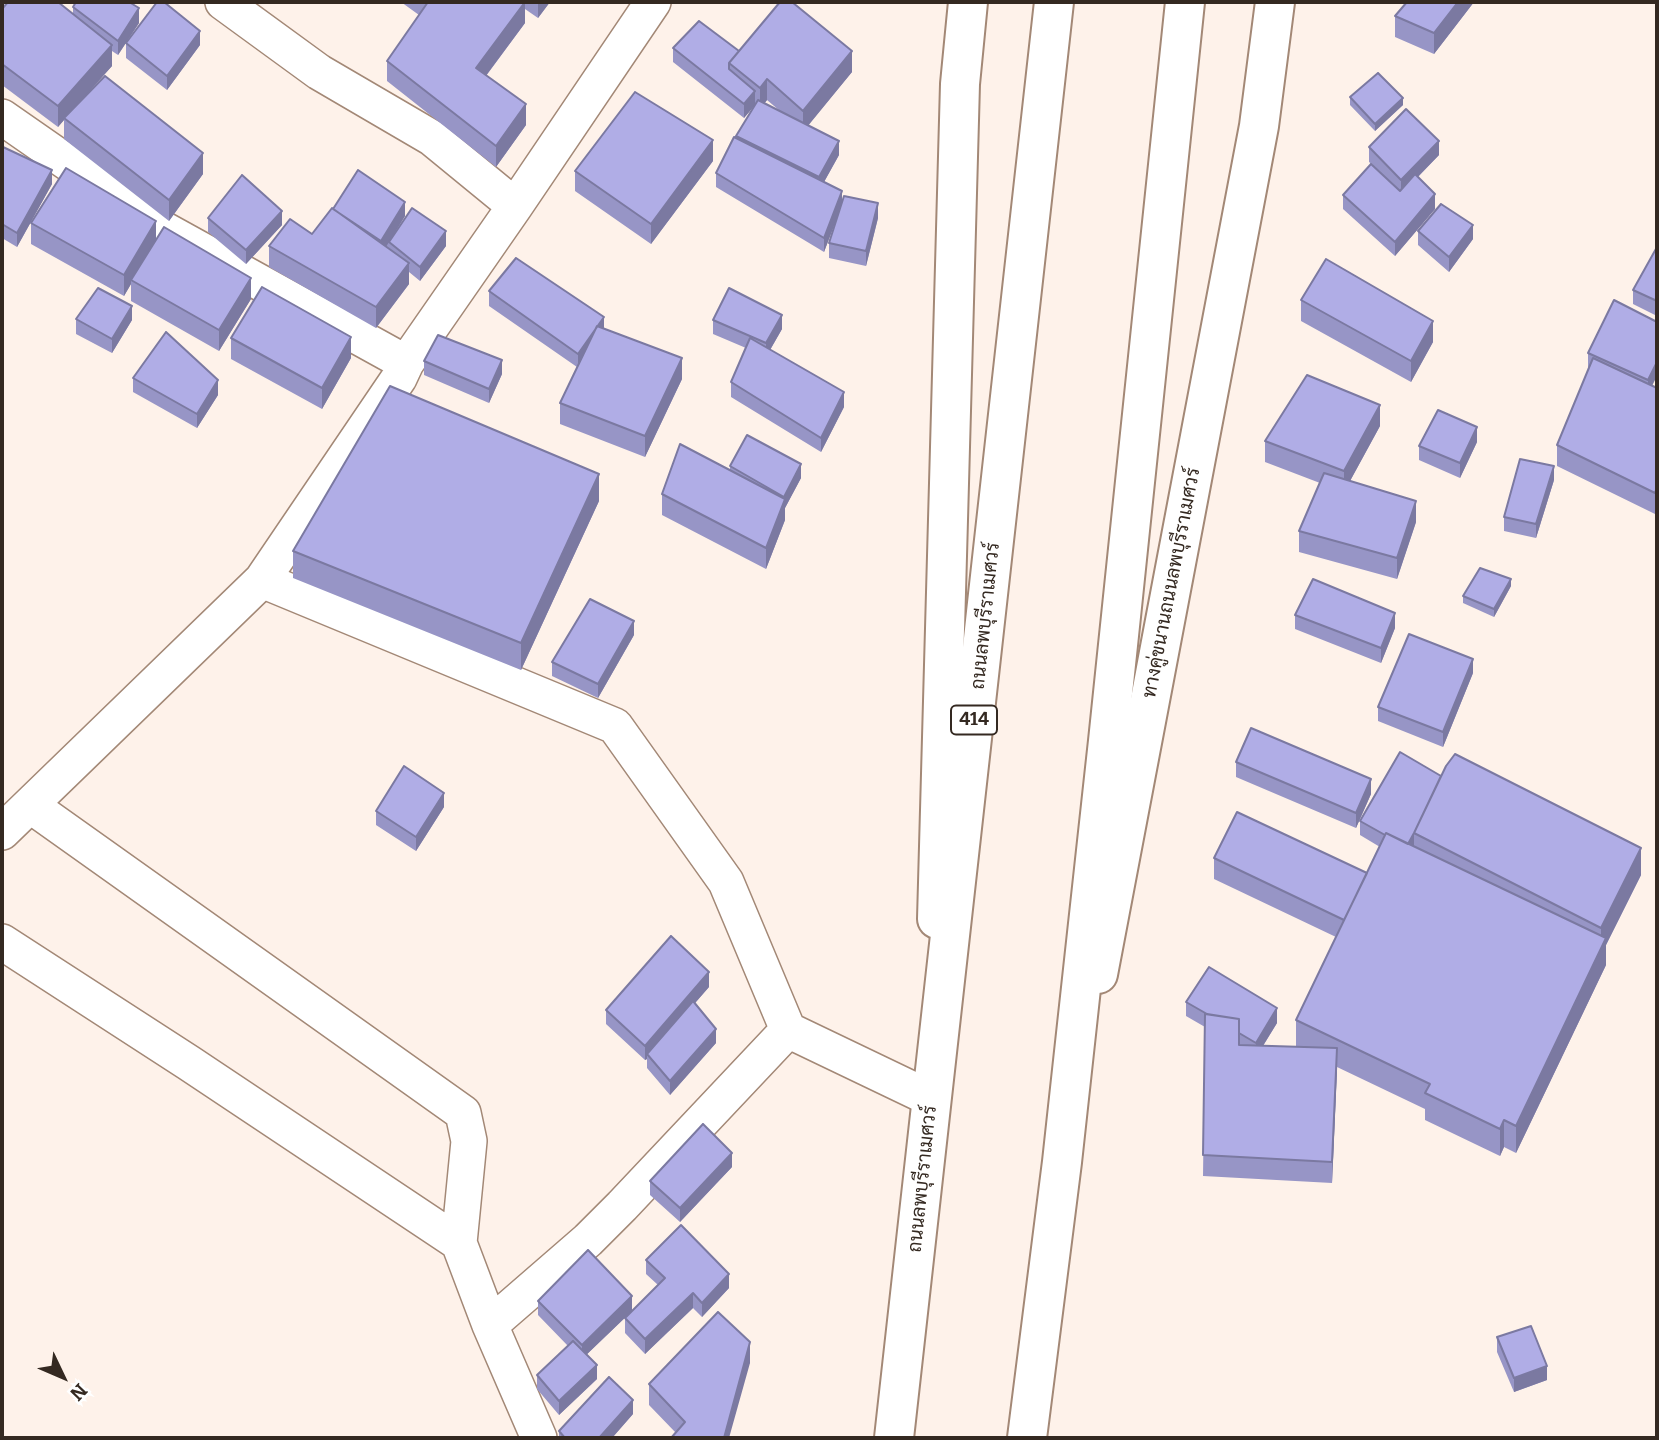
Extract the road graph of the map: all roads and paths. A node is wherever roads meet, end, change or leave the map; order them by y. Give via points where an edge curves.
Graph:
1 (223, 2) edge
2 (653, 2) edge
3 (968, 2) edge
4 (1054, 2) edge
5 (1185, 2) edge
6 (1275, 2) edge
7 (2, 117) edge
8 (515, 206) junction
9 (406, 363) junction
10 (262, 580) junction
11 (30, 805) junction
12 (2, 832) edge
13 (2, 942) edge
14 (788, 1030) junction
15 (932, 1099) junction
16 (1062, 1162) junction
17 (459, 1243) junction
18 (490, 1325) junction
19 (539, 1438) edge
20 (894, 1438) edge
21 (1027, 1438) edge

1 - 8 street via 319,72 432,138
2 - 8 street
3 - 15 main road, 414 via 960,84
4 - 15 main road, ถนนลพบุรีราเมศวร์ / 414
5 - 16 main road
6 - 16 main road, ทางคู่ขนานถนนลพบุรีราเมศวร์ via 1256,140
7 - 9 street via 163,229
8 - 9 street
9 - 10 street
10 - 11 street
10 - 14 street via 615,726 726,882
11 - 12 street
11 - 17 street via 463,1113 469,1141
13 - 17 street
14 - 15 street
14 - 18 street via 588,1240
15 - 20 main road, ถนนลพบุรีราเมศวร์ / 414
16 - 21 main road
17 - 18 street
18 - 19 street

